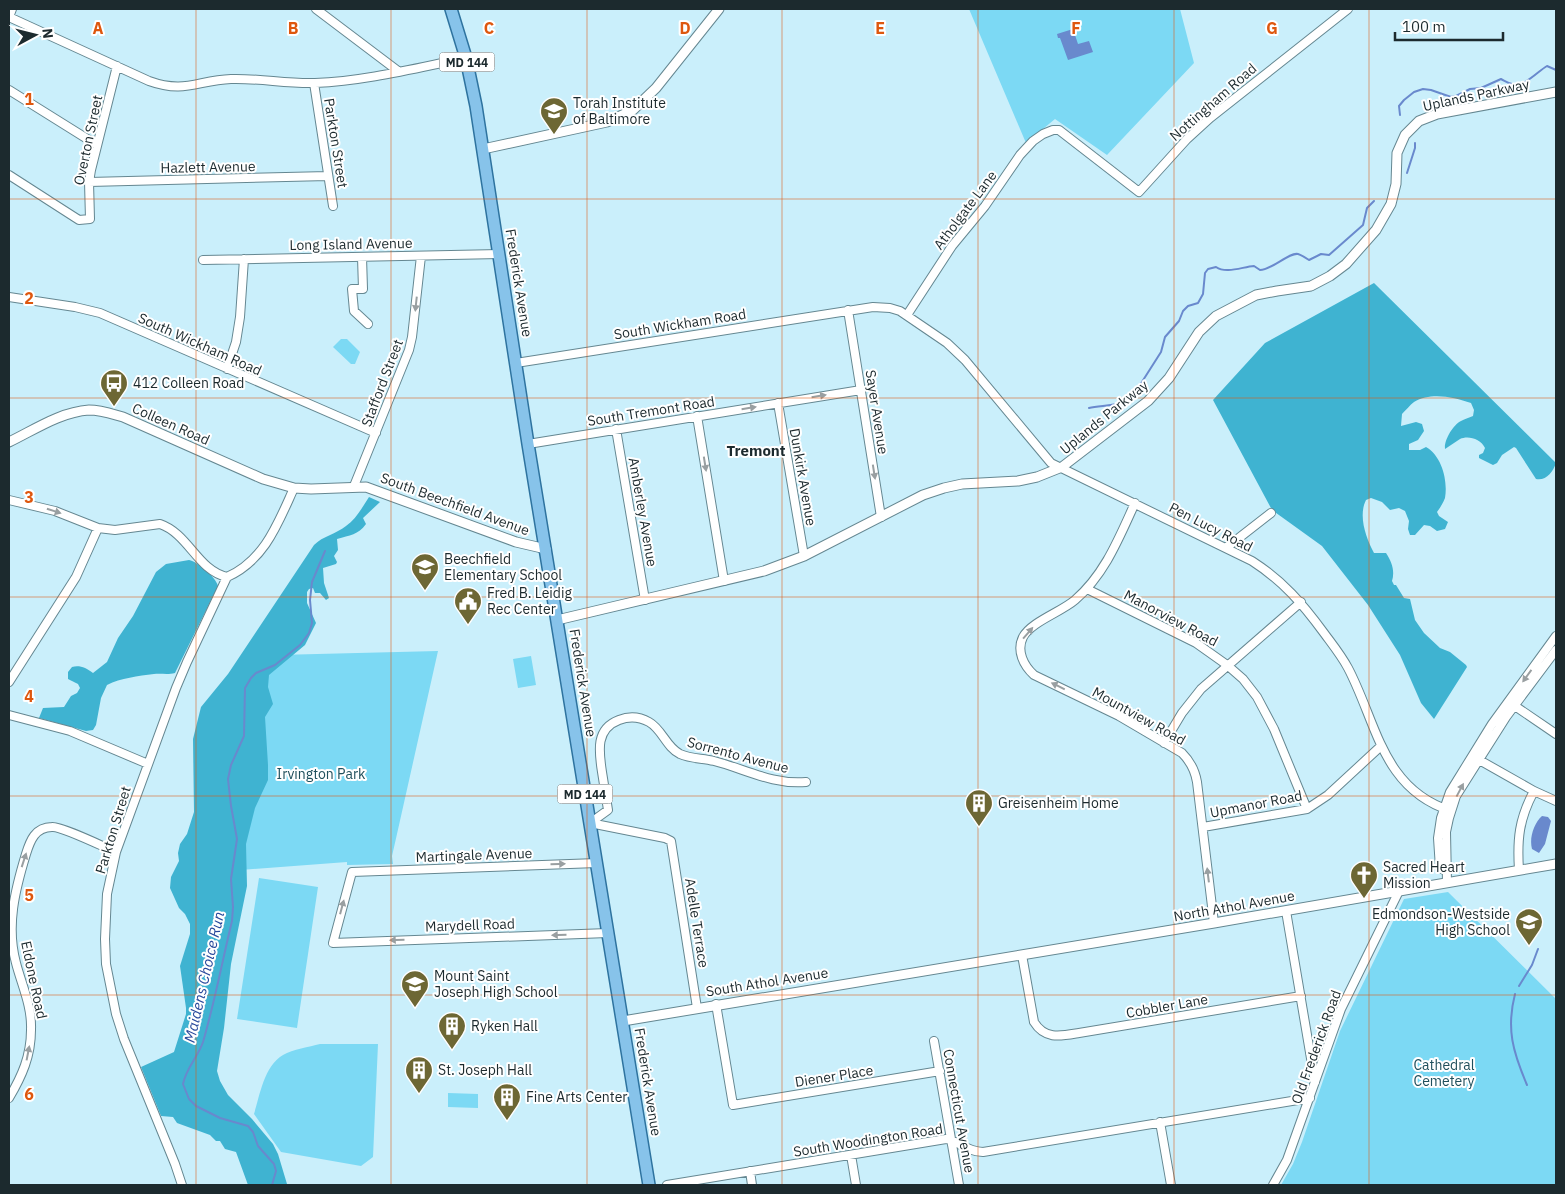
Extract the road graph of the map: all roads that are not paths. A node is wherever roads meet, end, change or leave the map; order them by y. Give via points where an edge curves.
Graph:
1 (12, 9) edge
2 (316, 9) edge
3 (451, 9) edge
4 (719, 9) edge
5 (1348, 9) edge
6 (9, 17) edge
7 (466, 58) junction
8 (116, 66) junction
9 (398, 71) junction
10 (314, 83) junction
11 (9, 90) edge
12 (1556, 92) edge
13 (1053, 130) joint
14 (97, 145) junction
15 (483, 149) junction
16 (9, 175) edge
17 (328, 176) junction
18 (89, 182) junction
19 (333, 206) dead end
20 (500, 254) junction
21 (421, 256) junction
22 (362, 257) junction
23 (244, 259) junction
24 (203, 260) dead end
25 (9, 297) edge
26 (848, 310) junction
27 (907, 315) junction
28 (368, 324) dead end
29 (516, 363) junction
30 (227, 369) junction
31 (861, 390) junction
32 (778, 403) junction
33 (697, 416) junction
34 (616, 429) junction
35 (376, 433) junction
36 (9, 442) edge
37 (528, 444) junction
38 (1062, 467) junction
39 (354, 486) junction
40 (294, 488) junction
41 (9, 500) edge
42 (1135, 503) junction
43 (1271, 513) dead end
44 (881, 517) junction
45 (98, 528) junction
46 (1226, 548) junction
47 (546, 549) junction
48 (804, 556) junction
49 (227, 577) junction
50 (724, 581) junction
51 (1086, 589) junction
52 (645, 600) junction
53 (1301, 602) junction
54 (557, 620) junction
55 (1556, 636) edge
56 (1556, 650) edge
57 (1227, 665) junction
58 (9, 682) edge
59 (1512, 704) junction
60 (9, 715) edge
61 (1556, 734) edge
62 (1164, 742) junction
63 (1381, 746) junction
64 (1475, 758) junction
65 (148, 764) junction
66 (806, 782) dead end
67 (1534, 791) junction
68 (1556, 801) edge
69 (1307, 809) junction
70 (1447, 809) junction
71 (590, 823) junction
72 (1203, 827) junction
73 (116, 852) junction
74 (597, 863) junction
75 (1556, 864) edge
76 (1519, 870) junction
77 (1447, 882) junction
78 (1399, 891) junction
79 (1286, 911) junction
80 (1214, 923) junction
81 (608, 933) junction
82 (333, 943) joint
83 (1022, 955) junction
84 (13, 966) edge
85 (916, 972) joint
86 (1301, 996) junction
87 (716, 1004) junction
88 (697, 1008) junction
89 (623, 1021) junction
90 (934, 1041) dead end
91 (940, 1071) junction
92 (1316, 1084) junction
93 (9, 1098) edge
94 (1310, 1098) junction
95 (1160, 1122) junction
96 (952, 1140) junction
97 (851, 1155) junction
98 (750, 1171) junction
99 (182, 1185) edge
100 (649, 1185) edge
101 (667, 1185) edge
102 (752, 1185) edge
103 (856, 1185) edge
104 (960, 1185) edge
105 (1170, 1185) edge
106 (1273, 1185) edge

1 - 6 street
2 - 9 street
3 - 7 main road, Frederick Avenue / MD 144
4 - 15 street via 656,88 633,110 607,122
5 - 13 street, Nottingham Road via 1210,118 1139,192 1064,133
6 - 8 street
7 - 9 street
7 - 15 main road, Frederick Avenue / MD 144
8 - 10 street via 168,86 188,87 229,79
8 - 14 street, Overton Street
9 - 10 street
10 - 17 street, Parkton Street
11 - 14 street
12 - 38 street, Uplands Parkway via 1437,114 1419,121 1400,143 1391,204 1376,230 1346,264 1311,286 1256,295 1216,316 1199,332 1169,378 1148,401
13 - 27 street, Atholgate Lane via 1033,141 1020,155 952,246
14 - 18 street, Overton Street
15 - 20 main road, Frederick Avenue / MD 144
16 - 18 street, Overton Street via 79,220 90,219
17 - 18 street, Hazlett Avenue
17 - 19 street, Parkton Street
20 - 21 street, Long Island Avenue
20 - 29 main road, Frederick Avenue / MD 144
21 - 22 street, Long Island Avenue
21 -> 35 street, Stafford Street via 411,344
22 - 23 street, Long Island Avenue
22 - 28 street via 363,289 352,289 354,311
23 - 24 street, Long Island Avenue
23 - 30 street via 239,325
25 - 30 street, South Wickham Road via 88,309
26 - 27 street, South Wickham Road via 882,306
26 - 29 street, South Wickham Road
26 - 31 street, Sayer Avenue
27 - 38 street, Pen Lucy Road via 957,352 1048,460
29 - 37 main road, Frederick Avenue / MD 144
30 - 35 street, South Wickham Road
32 -> 31 street, South Tremont Road
31 -> 44 street, Sayer Avenue
33 -> 32 street, South Tremont Road
32 - 48 street, Dunkirk Avenue
33 - 34 street, South Tremont Road
33 -> 50 street
34 - 37 street, South Tremont Road
34 - 52 street, Amberley Avenue
35 - 39 street, Stafford Street
36 - 40 street, Colleen Road via 61,416 90,410 104,411 263,479
37 - 47 main road, Frederick Avenue / MD 144
38 - 42 street, Pen Lucy Road
38 - 44 street, Uplands Parkway via 1018,481 944,488
39 - 40 street, South Beechfield Avenue
39 - 47 street, South Beechfield Avenue via 378,490 516,542
40 - 49 street via 261,552 239,572
41 -> 45 street via 56,511
42 - 46 street, Pen Lucy Road
42 - 51 street via 1107,562
43 - 46 street
44 - 48 street, Uplands Parkway
45 - 49 street via 166,526 181,537 212,572
45 - 58 street via 76,577
46 - 53 street, Pen Lucy Road via 1268,572
47 - 54 main road, Frederick Avenue / MD 144
48 - 50 street
49 - 65 street, Parkton Street via 187,662
50 - 52 street
51 - 57 street, Manorview Road via 1196,643
62 -> 51 street, Mountview Road via 1034,675 1023,662 1021,648 1024,637 1034,626 1064,608
52 - 54 street
53 - 57 street
53 - 63 street, Pen Lucy Road via 1347,667
54 - 71 main road, Frederick Avenue / MD 144
55 -> 59 street
56 - 59 street
57 - 62 street via 1201,688
57 - 69 street, Manorview Road via 1243,679 1266,712
59 - 61 street
59 - 64 street
60 - 65 street via 70,731
62 - 72 street, Mountview Road via 1182,754 1193,768
63 - 69 street, Upmanor Road via 1328,795
63 - 70 street, Pen Lucy Road via 1409,786 1433,804
64 - 67 street
64 - 70 street
65 - 73 street, Parkton Street
66 - 71 street, Sorrento Avenue via 784,782 712,760 688,757 668,744 654,725 626,718 611,724 601,737 600,754 608,810
67 - 68 street
67 - 76 street via 1520,826
69 - 72 street, Upmanor Road
70 - 77 street
71 - 74 main road, Frederick Avenue / MD 144
71 - 88 street, Adelle Terrace via 671,842
80 -> 72 street, Mountview Road
84 -> 73 street, Eldone Road via 11,933 15,895 31,838 43,828 59,827
73 - 99 street, Parkton Street via 106,916 106,964 110,988 124,1039
74 - 81 main road, Frederick Avenue / MD 144
82 -> 74 street, Martingale Avenue via 352,872
75 - 76 street, North Athol Avenue
76 - 77 street, North Athol Avenue
77 - 78 street, North Athol Avenue
78 - 79 street, North Athol Avenue
78 - 92 street, Old Frederick Road via 1341,1009
79 - 80 street, North Athol Avenue
79 - 86 street
80 - 83 street, North Athol Avenue
81 -> 82 street, Marydell Road
81 - 89 main road, Frederick Avenue / MD 144
83 - 85 street, North Athol Avenue
83 - 86 street, Cobbler Lane via 1032,1015 1038,1029 1051,1036
93 -> 84 street, Eldone Road via 24,1070 32,1028 28,998
85 - 87 street, South Athol Avenue
86 - 92 street
87 - 88 street, South Athol Avenue
87 - 91 street, Diener Place via 733,1106
88 - 89 street, South Athol Avenue
89 - 100 main road, Frederick Avenue / MD 144
90 - 91 street, Connecticut Avenue
91 - 96 street, Connecticut Avenue
92 - 94 street, Old Frederick Road
94 - 95 street, South Woodington Road
94 - 106 street, Old Frederick Road via 1288,1160
95 - 96 street, South Woodington Road via 983,1152 967,1150
95 - 105 street
96 - 97 street, South Woodington Road
96 - 104 street, Connecticut Avenue
97 - 98 street, South Woodington Road
97 - 103 street
98 - 101 street, South Woodington Road
98 - 102 street

